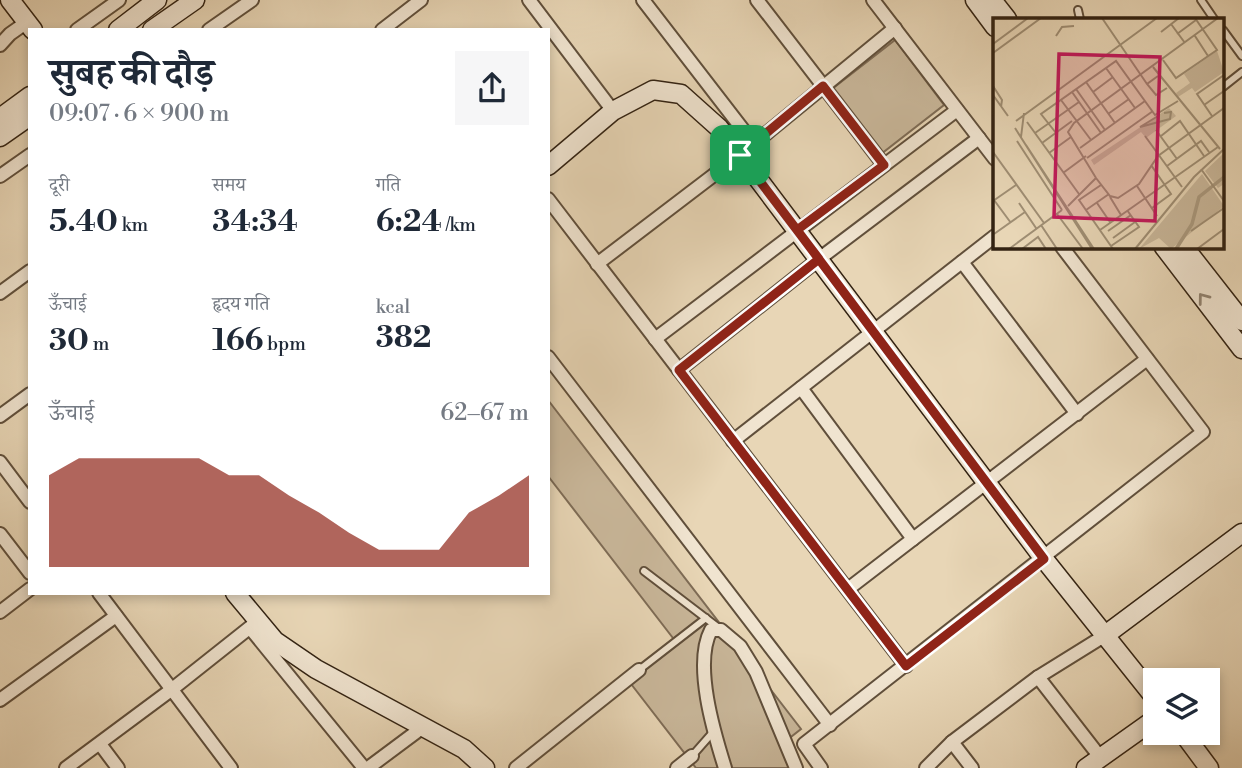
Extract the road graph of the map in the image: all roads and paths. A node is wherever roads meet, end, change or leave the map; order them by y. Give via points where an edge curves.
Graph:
1 (10, 0) edge
2 (119, 0) edge
3 (157, 0) edge
4 (195, 0) edge
5 (252, 0) edge
6 (421, 0) edge
7 (529, 0) edge
8 (643, 0) edge
9 (757, 0) edge
10 (873, 0) edge
11 (975, 0) edge
12 (992, 0) edge
13 (1201, 0) edge
14 (1078, 10) dead end
15 (1006, 18) edge
16 (1080, 18) edge
17 (1213, 18) edge
18 (993, 24) edge
19 (30, 26) edge
20 (80, 28) edge
21 (121, 28) edge
22 (155, 28) edge
23 (212, 28) edge
24 (386, 28) edge
25 (895, 28) junction
26 (1224, 31) edge
27 (0, 45) edge
28 (1242, 56) edge
29 (1242, 72) edge
30 (823, 86) junction
31 (1224, 86) edge
32 (28, 97) edge
33 (957, 110) junction
34 (613, 111) junction
35 (28, 117) edge
36 (0, 118) edge
37 (0, 137) edge
38 (979, 138) junction
39 (747, 149) junction
40 (28, 156) edge
41 (993, 156) edge
42 (550, 164) edge
43 (884, 165) junction
44 (0, 176) edge
45 (550, 203) edge
46 (797, 230) junction
47 (993, 238) edge
48 (1063, 248) edge
49 (1165, 248) edge
50 (1185, 248) edge
51 (819, 259) junction
52 (962, 262) junction
53 (597, 264) junction
54 (28, 272) edge
55 (0, 293) edge
56 (1242, 321) edge
57 (873, 331) junction
58 (655, 339) junction
59 (1242, 349) edge
60 (1147, 359) junction
61 (550, 360) edge
62 (679, 370) junction
63 (801, 388) junction
64 (28, 395) edge
65 (1077, 414) junction
66 (0, 416) edge
67 (733, 441) junction
68 (3, 471) edge
69 (987, 482) junction
70 (28, 500) edge
71 (1242, 533) edge
72 (1, 538) edge
73 (913, 539) junction
74 (1044, 559) junction
75 (28, 571) edge
76 (644, 571) dead end
77 (848, 589) junction
78 (28, 591) edge
79 (100, 595) edge
80 (236, 595) edge
81 (0, 612) edge
82 (116, 616) junction
83 (706, 618) junction
84 (254, 624) junction
85 (722, 630) junction
86 (1104, 636) junction
87 (906, 666) junction
88 (639, 670) joint
89 (1038, 677) junction
90 (1143, 683) edge
91 (171, 690) junction
92 (0, 700) edge
93 (830, 725) junction
94 (423, 727) junction
95 (1143, 728) edge
96 (715, 730) junction
97 (952, 742) junction
98 (100, 744) junction
99 (1192, 745) edge
100 (692, 756) joint
101 (1093, 763) edge
102 (66, 768) edge
103 (118, 768) edge
104 (231, 768) edge
105 (366, 768) edge
106 (485, 768) edge
107 (516, 768) edge
108 (677, 768) edge
109 (725, 768) edge
110 (796, 768) edge
111 (821, 768) edge
112 (926, 768) edge
113 (972, 768) edge
114 (1209, 768) edge

1 - 19 street
2 - 20 street
3 - 21 street
4 - 22 street
5 - 23 street
6 - 24 street
7 - 34 street
8 - 39 street
9 - 30 street
10 - 25 street
11 - 18 street
12 - 15 street
13 - 17 lane
14 - 16 lane
19 - 27 street via 10,34
25 - 30 street
25 - 33 street
26 - 28 lane
29 - 31 lane
30 - 39 street
30 - 43 street
32 - 36 street
33 - 38 street
33 - 43 street
34 - 39 street via 653,90 681,94
34 - 42 street
35 - 37 street
38 - 41 street
38 - 51 street
39 - 46 street
39 - 53 street
40 - 44 street
43 - 46 street
45 - 53 street
46 - 51 street
46 - 58 street
47 - 52 street
48 - 60 street
59 -> 49 street
50 - 56 street
51 - 57 street
51 - 62 street
52 - 57 street
52 - 65 street
53 - 58 street
54 - 55 street
57 - 63 street
57 - 69 street
58 - 62 street
60 - 65 street
60 - 74 street via 1203,432
61 - 93 street
62 - 67 street
63 - 67 street
63 - 73 street
64 - 66 street
65 - 69 street
67 - 77 street
68 - 70 street
69 - 73 street
69 - 74 street
71 - 86 street
72 - 75 street
73 - 77 street
74 - 86 street
74 - 87 street
76 - 83 lane
77 - 87 street
78 - 81 street
79 - 82 street
80 - 84 street
82 - 91 street
82 - 92 street
83 - 85 lane
83 - 88 lane
84 - 91 street
84 - 94 street via 316,669
84 - 105 street
85 - 96 street via 710,630 705,641 705,693
85 - 110 street via 740,646 756,672
86 - 89 street
86 - 90 street
87 - 93 street
88 - 107 street
89 - 97 street
89 - 101 street
91 - 98 street
91 - 104 street
93 - 111 street via 804,744
94 - 105 street
94 - 106 street via 464,749
95 - 101 street
96 - 100 lane
96 - 109 street
97 - 112 street
97 - 113 street
98 - 102 street
98 - 103 street
99 - 114 street
100 - 108 street

